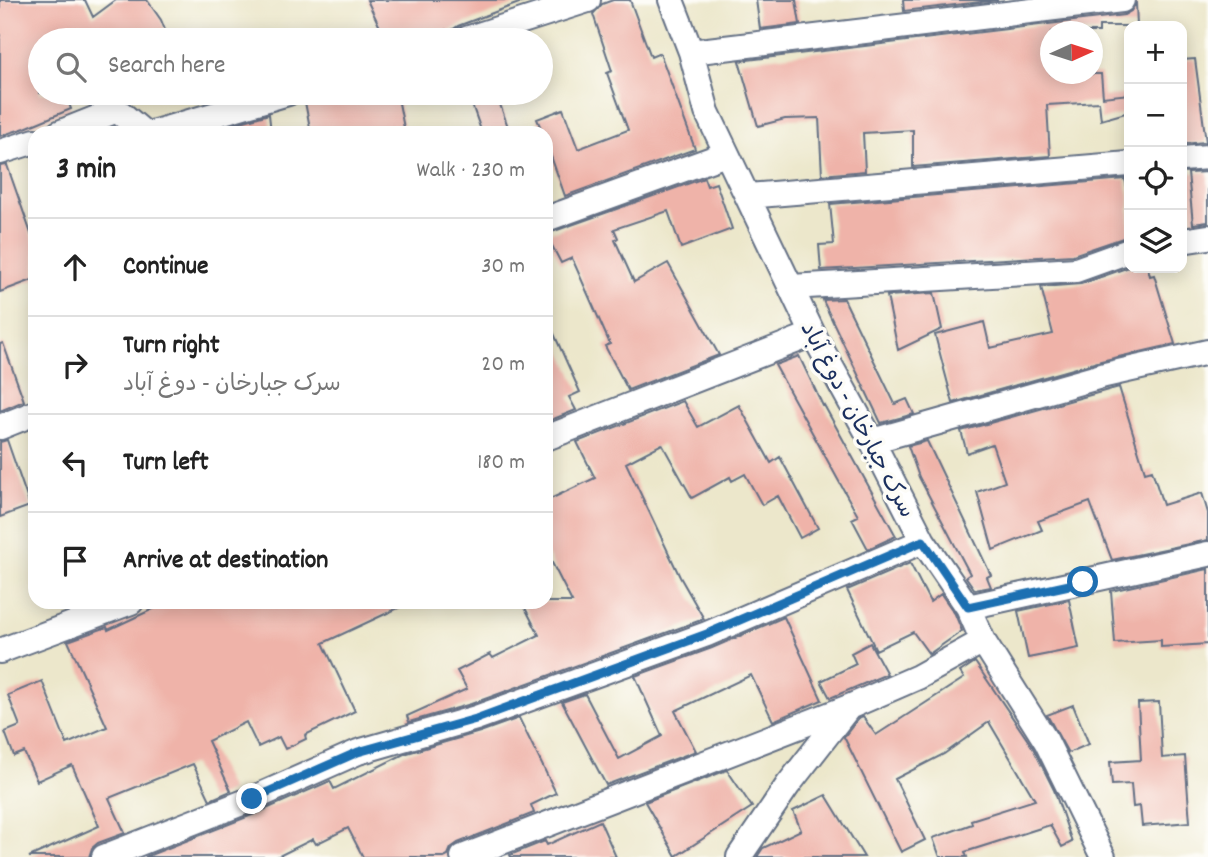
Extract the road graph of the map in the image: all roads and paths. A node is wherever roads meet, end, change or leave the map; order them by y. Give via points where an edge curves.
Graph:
1 (588, 0) edge
2 (671, 0) edge
3 (1122, 0) edge
4 (500, 28) edge
5 (691, 52) junction
6 (247, 105) edge
7 (77, 126) edge
8 (136, 126) edge
9 (176, 126) edge
10 (28, 143) edge
11 (0, 152) edge
12 (726, 154) junction
13 (1208, 157) edge
14 (1187, 159) edge
15 (1124, 164) edge
16 (748, 197) junction
17 (553, 216) edge
18 (1208, 237) edge
19 (1187, 240) edge
20 (1124, 253) edge
21 (791, 287) junction
22 (813, 334) junction
23 (1208, 352) edge
24 (28, 416) edge
25 (0, 427) edge
26 (553, 435) edge
27 (872, 441) junction
28 (923, 541) junction
29 (1208, 554) edge
30 (968, 607) junction
31 (112, 609) edge
32 (983, 641) junction
33 (0, 651) edge
34 (849, 707) junction
35 (104, 857) edge
36 (463, 857) edge
37 (739, 857) edge
38 (1104, 857) edge

1 - 4 street
2 - 5 street, سرک جبارخان - دوغ آباد
3 - 5 street
5 - 12 street, سرک جبارخان - دوغ آباد via 707,112
6 - 9 street
7 - 8 street via 117,110
10 - 11 street
12 - 16 street, سرک جبارخان - دوغ آباد
12 - 17 street
13 - 14 street
15 - 16 street
16 - 21 street, سرک جبارخان - دوغ آباد
18 - 19 street
20 - 21 street via 1076,270
21 - 22 street, سرک جبارخان - دوغ آباد
22 - 26 street
22 - 27 street, سرک جبارخان - دوغ آباد
23 - 27 street via 1105,375
24 - 25 street
27 - 28 street, سرک جبارخان - دوغ آباد
28 - 30 street, سرک جبارخان - دوغ آباد
28 - 35 street via 707,634 476,719 358,752
29 - 30 street
30 - 32 street, سرک جبارخان - دوغ آباد
31 - 33 street
32 - 34 street via 918,677
32 - 38 street, سرک جبارخان - دوغ آباد via 1046,741
34 - 36 street
34 - 37 street

